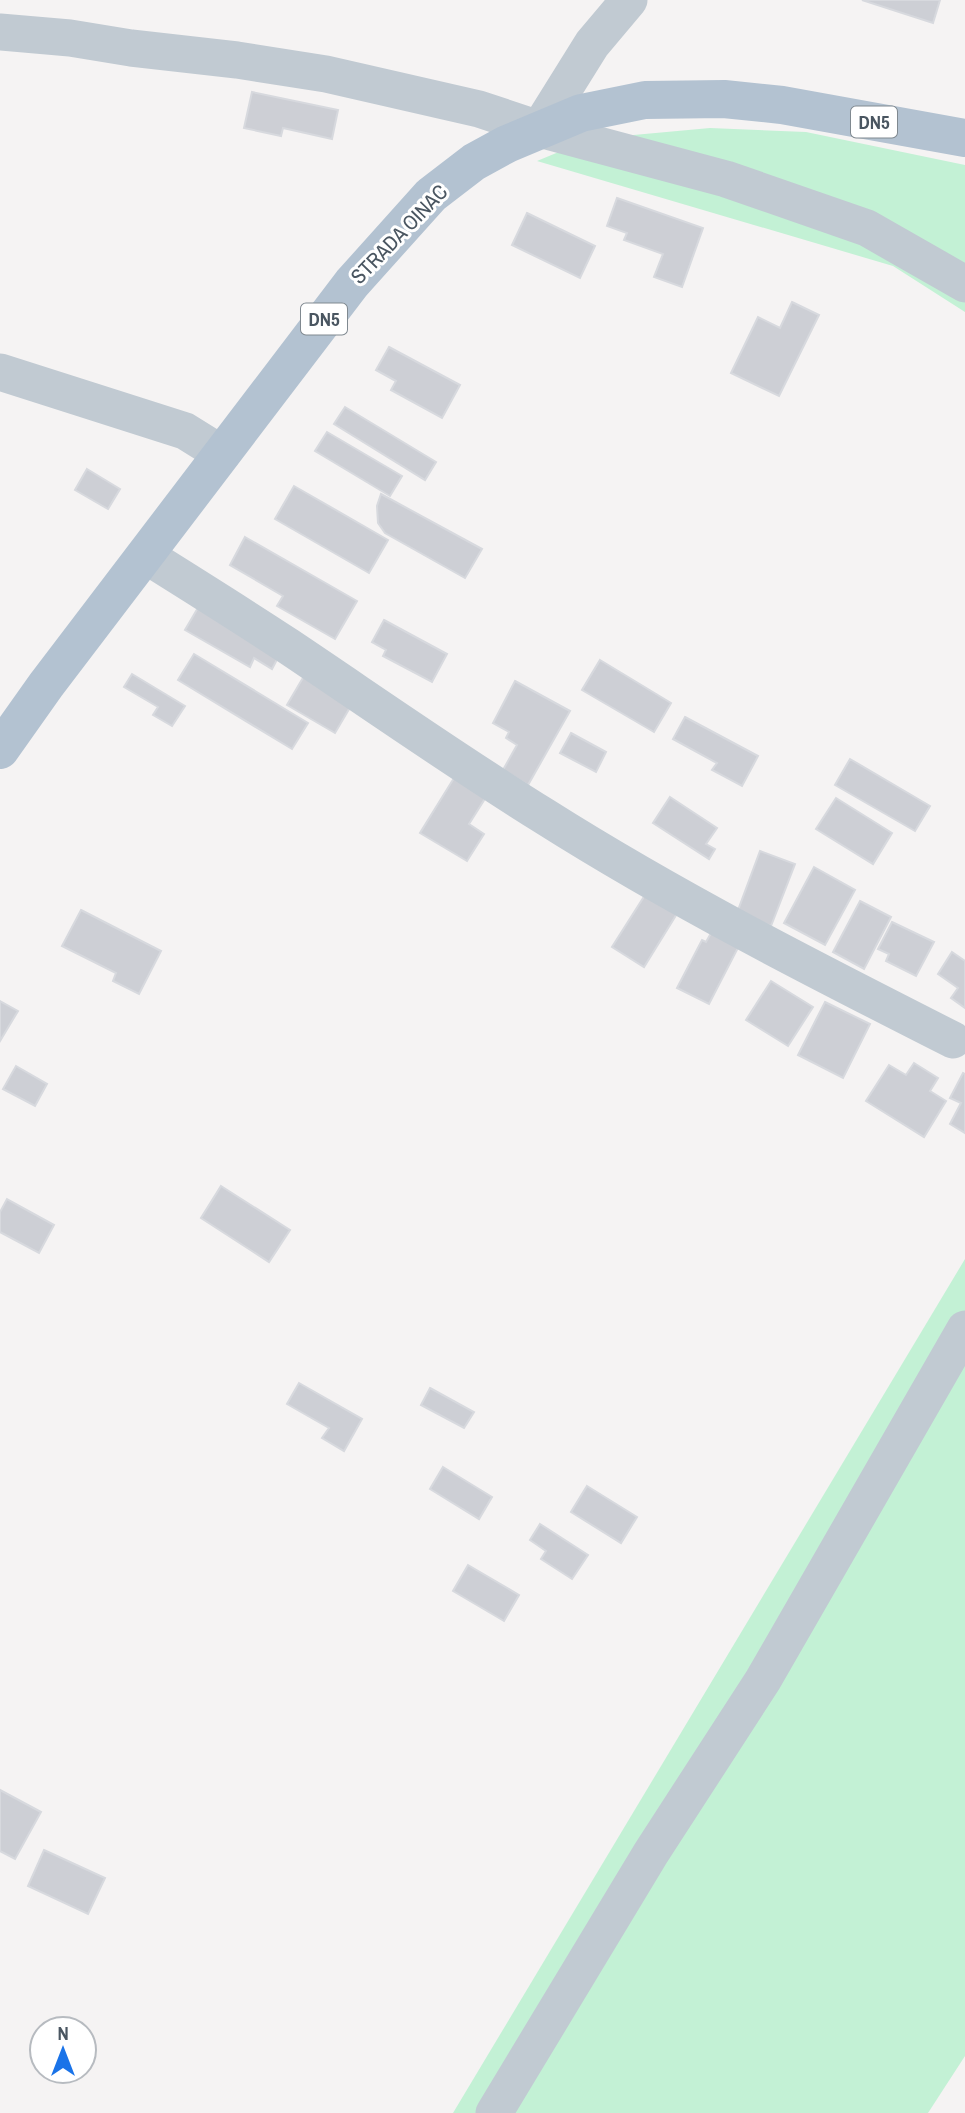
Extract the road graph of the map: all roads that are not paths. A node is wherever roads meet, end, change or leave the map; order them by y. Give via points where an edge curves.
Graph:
1 (629, 0) edge
2 (0, 32) edge
3 (539, 130) junction
4 (965, 138) edge
5 (965, 284) edge
6 (0, 372) edge
7 (222, 454) junction
8 (145, 555) junction
9 (0, 750) edge
10 (953, 1040) dead end
11 (965, 1329) edge
12 (494, 2113) edge

1 - 3 street via 592,44
2 - 3 street via 326,74 479,109
3 - 4 main road, STRADA OINAC / DN5 via 581,113 645,100 724,99
3 - 5 street via 726,180 867,229
3 - 7 main road, STRADA OINAC / DN5 via 474,162 431,195 352,283
6 - 7 street via 185,431
7 - 8 main road, STRADA OINAC / DN5
8 - 9 main road, STRADA OINAC / DN5
8 - 10 street via 546,818 821,973
11 - 12 street via 763,1680 651,1853

